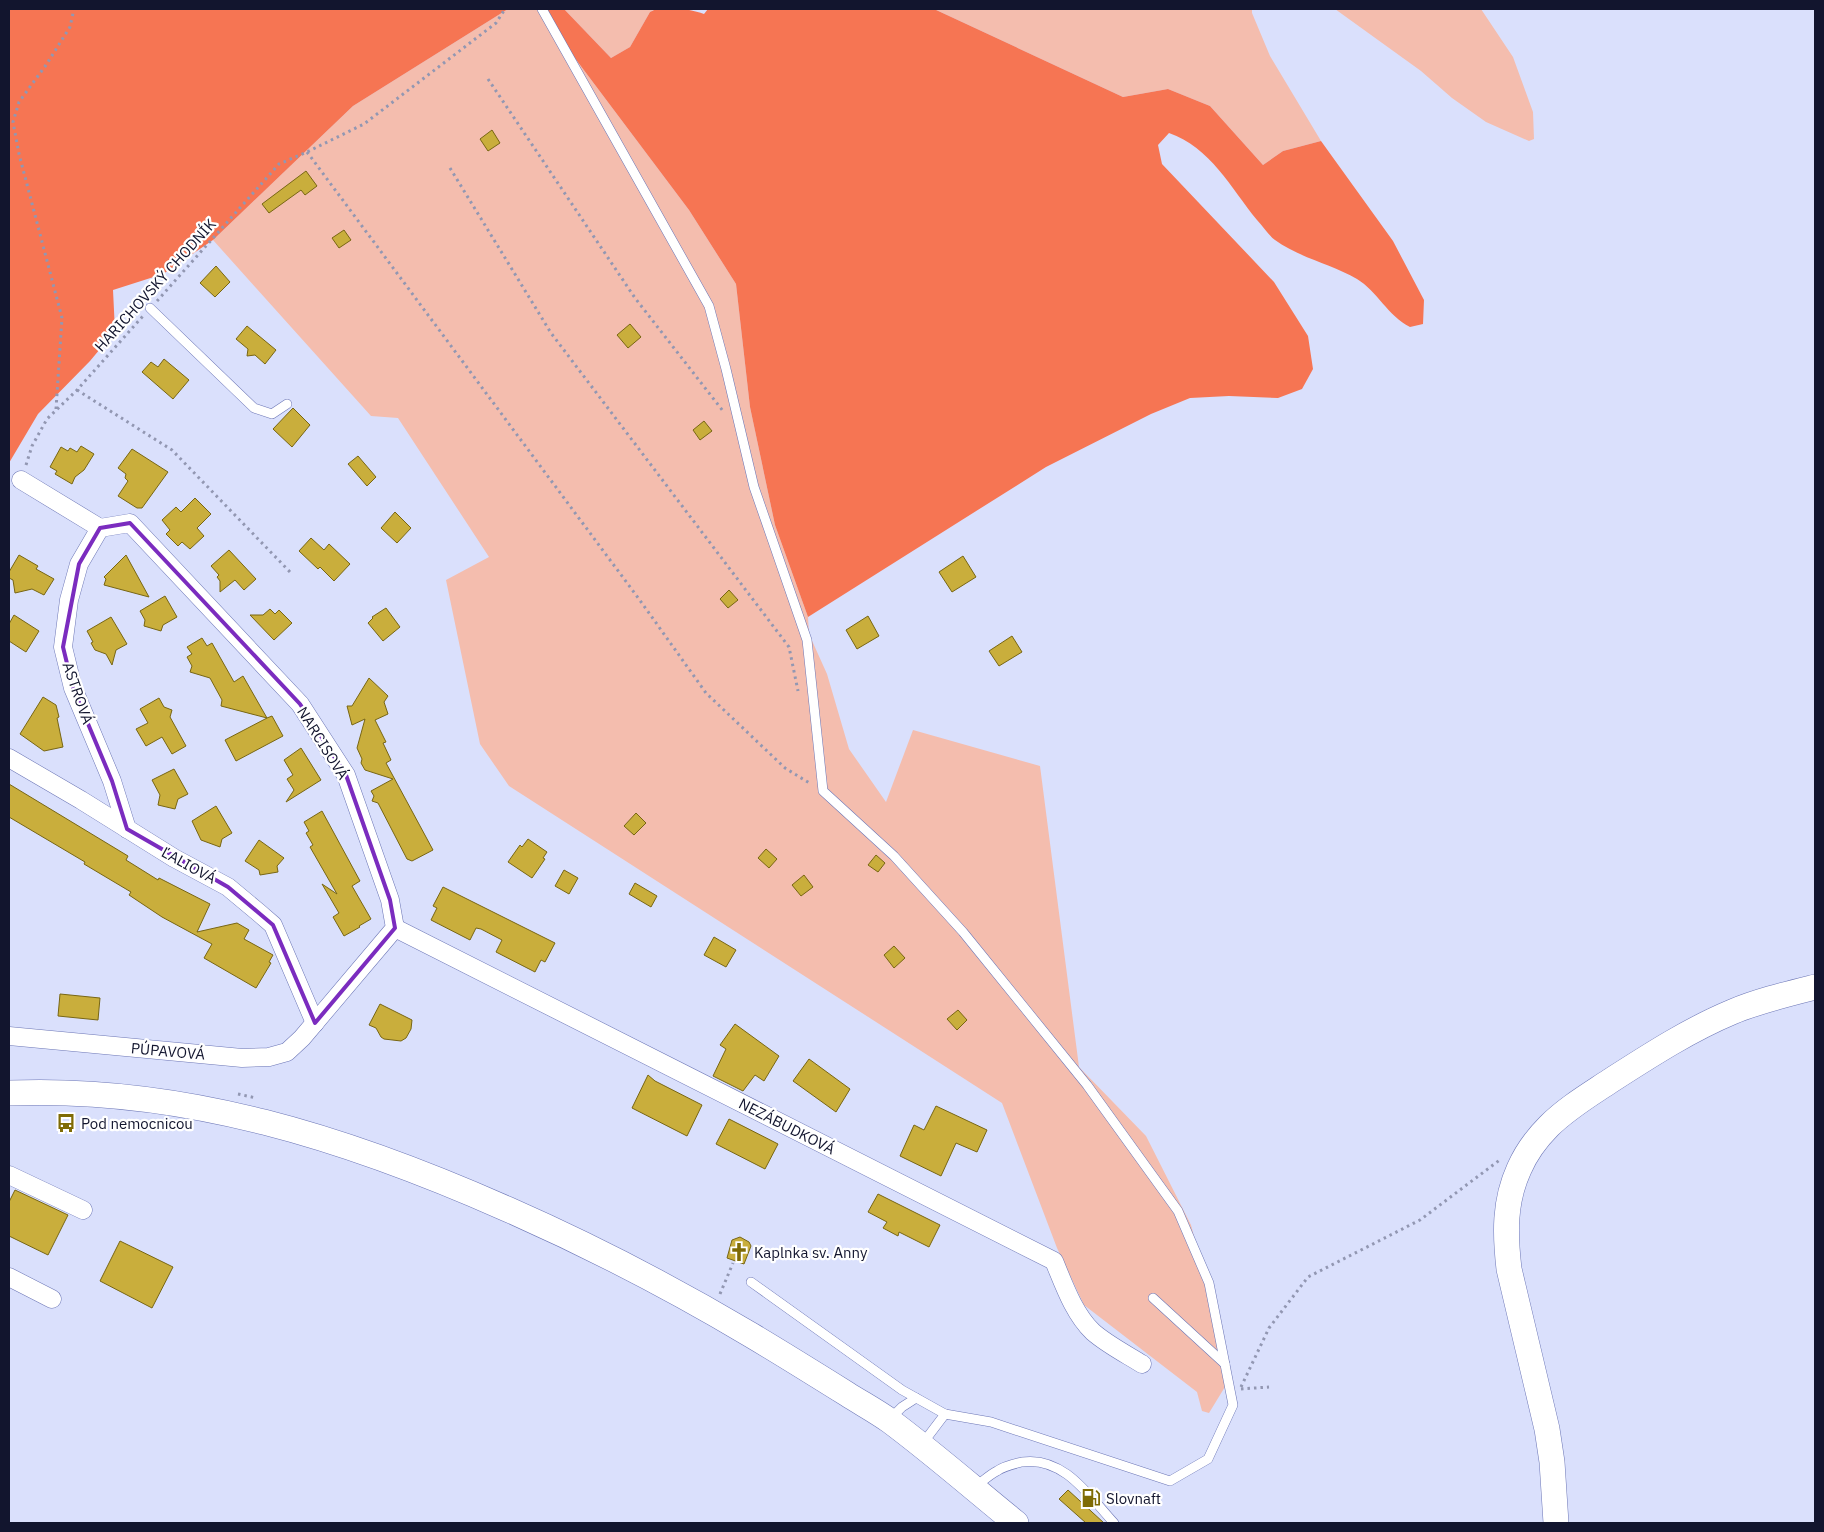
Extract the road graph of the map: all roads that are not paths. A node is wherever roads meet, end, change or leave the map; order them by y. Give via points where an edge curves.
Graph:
1 (542, 9) edge
2 (150, 308) road end
3 (288, 404) dead end
4 (21, 480) dead end
5 (100, 528) junction
6 (9, 758) edge
7 (127, 829) junction
8 (395, 928) junction
9 (1815, 988) edge
10 (315, 1023) junction
11 (9, 1036) edge
12 (9, 1093) edge
13 (9, 1175) edge
14 (82, 1210) dead end
15 (9, 1277) edge
16 (751, 1282) dead end
17 (1153, 1298) dead end
18 (52, 1300) dead end
19 (1142, 1364) dead end
20 (1226, 1364) junction
21 (916, 1398) junction
22 (945, 1414) junction
23 (889, 1420) junction
24 (920, 1446) junction
25 (973, 1488) junction
26 (1016, 1523) edge
27 (1114, 1523) edge
28 (1556, 1523) edge

1 - 20 lane via 709,306 754,487 806,640 823,791 894,856 963,932 1087,1085 1178,1211 1209,1284
2 - 3 lane via 254,408 272,414
4 - 5 street
5 - 7 street, ASTROVÁ via 79,564 69,600 63,647 73,688 112,781
5 - 8 street, NARCISOVÁ via 130,523 300,704 346,774 390,900
6 - 7 street, ĽALIOVÁ
7 - 10 street, ĽALIOVÁ via 228,887 273,925
8 - 10 street
8 - 19 street, NEZÁBUDKOVÁ via 1054,1260 1078,1314 1093,1332
9 - 28 main road via 1753,1004 1716,1019 1628,1070 1550,1124 1519,1169 1508,1205 1506,1248 1547,1429
10 - 11 street, PÚPAVOVÁ via 287,1052 269,1057 242,1058
12 - 23 main road via 86,1094 170,1102 266,1121 410,1168 522,1216 642,1274 708,1309
13 - 14 street
15 - 18 street
16 - 21 lane
17 - 20 lane
20 - 22 lane via 1234,1405 1208,1459 1170,1480 991,1422
21 - 22 lane
21 - 23 lane
22 - 24 lane
23 - 24 main road
24 - 25 main road
25 - 26 main road
25 - 27 lane via 998,1470 1017,1463 1046,1463 1070,1476

